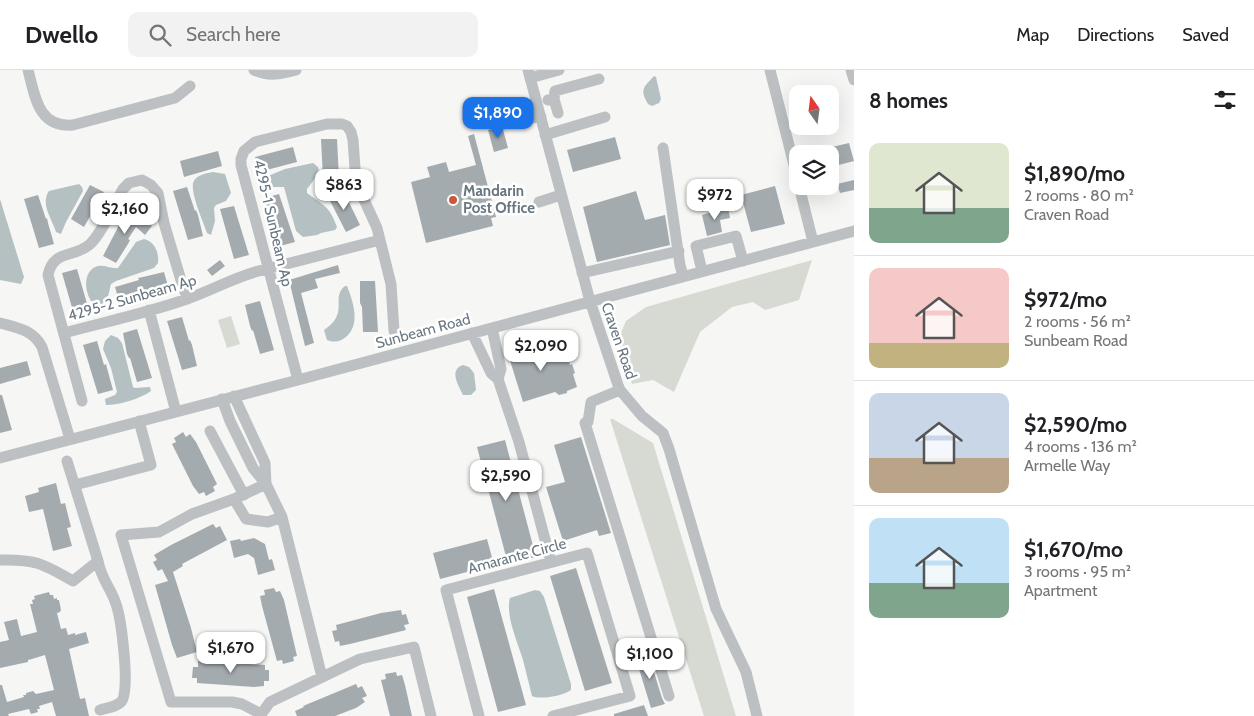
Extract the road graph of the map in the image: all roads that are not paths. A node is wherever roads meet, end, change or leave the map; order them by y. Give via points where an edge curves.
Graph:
1 (28, 70) edge
2 (254, 70) edge
3 (296, 70) edge
4 (559, 70) edge
5 (770, 70) edge
6 (851, 70) edge
7 (529, 74) edge
8 (599, 79) dead end
9 (854, 80) edge
10 (190, 86) dead end
11 (554, 99) junction
12 (537, 104) junction
13 (541, 117) junction
14 (605, 117) dead end
15 (520, 120) dead end
16 (560, 121) junction
17 (545, 135) junction
18 (789, 145) edge
19 (663, 148) dead end
20 (562, 195) junction
21 (801, 195) edge
22 (539, 202) dead end
23 (854, 231) edge
24 (380, 240) junction
25 (813, 242) junction
26 (680, 251) junction
27 (743, 261) junction
28 (268, 268) junction
29 (702, 271) junction
30 (582, 274) junction
31 (683, 276) junction
32 (188, 299) junction
33 (590, 301) junction
34 (149, 310) junction
35 (0, 324) edge
36 (492, 328) junction
37 (394, 331) dead end
38 (64, 333) junction
39 (472, 333) junction
40 (498, 378) junction
41 (298, 380) junction
42 (620, 390) junction
43 (234, 396) junction
44 (222, 399) junction
45 (82, 401) dead end
46 (176, 412) junction
47 (139, 421) junction
48 (210, 431) dead end
49 (70, 439) junction
50 (0, 458) edge
51 (67, 461) dead end
52 (266, 484) junction
53 (75, 485) junction
54 (239, 497) junction
55 (282, 517) junction
56 (0, 560) edge
57 (98, 561) junction
58 (551, 562) junction
59 (322, 677) junction
60 (669, 696) dead end
61 (100, 710) dead end
62 (597, 710) edge
63 (260, 715) edge
64 (431, 716) edge
65 (480, 716) edge
66 (552, 716) edge
67 (757, 716) edge

1 - 10 street via 36,101 50,120 58,124 73,125 175,98
2 - 3 street via 270,75
4 - 7 street
5 - 18 street
6 - 9 street
7 - 12 street, Craven Road
8 - 11 street via 556,91
11 - 12 street
11 - 16 street
12 - 13 street, Craven Road
13 - 15 street
13 - 17 street, Craven Road
14 - 16 street
16 - 17 street
17 - 20 street, Craven Road
19 - 26 street
20 - 22 street
20 - 30 street, Craven Road
21 - 25 street
23 - 25 street, Sunbeam Road
24 - 28 street, 4295-2 Sunbeam Ap
24 - 28 street, 4295-1 Sunbeam Ap via 356,182 353,140 347,126 328,124 255,142 244,151 241,165
24 - 37 street, 4295-1 Sunbeam Ap via 391,284
25 - 27 street, Sunbeam Road
26 - 30 street
26 - 31 street
27 - 29 street, Sunbeam Road
27 - 29 street via 736,236 696,246
28 - 32 street, 4295-2 Sunbeam Ap via 237,277
28 - 41 street, 4295-1 Sunbeam Ap
29 - 31 street, Sunbeam Road
30 - 33 street, Craven Road
31 - 33 street, Sunbeam Road
32 - 34 street, 4295-2 Sunbeam Ap
32 - 38 street via 158,193 142,180 129,183 93,241 76,252 59,257 50,267 48,275
33 - 36 street, Sunbeam Road
33 - 42 street, Craven Road
34 - 38 street, 4295-2 Sunbeam Ap
34 - 46 street
35 - 49 street via 24,330 38,339
36 - 39 street, Sunbeam Road
36 - 40 street via 501,369
38 - 45 street
39 - 40 street via 490,373
39 - 41 street, Sunbeam Road
40 - 58 street
41 - 43 street, Sunbeam Road
42 - 60 street via 591,402 588,422 585,423 586,440
42 - 67 street, Craven Road via 663,434 716,609 746,672
43 - 44 street, Sunbeam Road
43 - 52 street via 265,463
44 - 46 street, Sunbeam Road
44 - 52 street via 253,468
46 - 47 street, Sunbeam Road
47 - 49 street, Sunbeam Road
47 - 53 street via 152,465
48 - 54 street
49 - 50 street, Sunbeam Road
51 - 53 street
52 - 54 street
52 - 55 street
53 - 57 street
54 - 55 street via 246,520 268,522
54 - 63 street via 192,514 158,532 121,535 171,702 232,702
55 - 59 street
56 - 57 street via 35,562 73,582
57 - 61 street via 116,603 124,640 125,694 122,702
58 - 62 street, Amarante Circle via 587,552 630,696
58 - 65 street, Amarante Circle via 446,590
59 - 63 street via 270,702
59 - 64 street via 360,660 414,647
62 - 66 street, Amarante Circle

